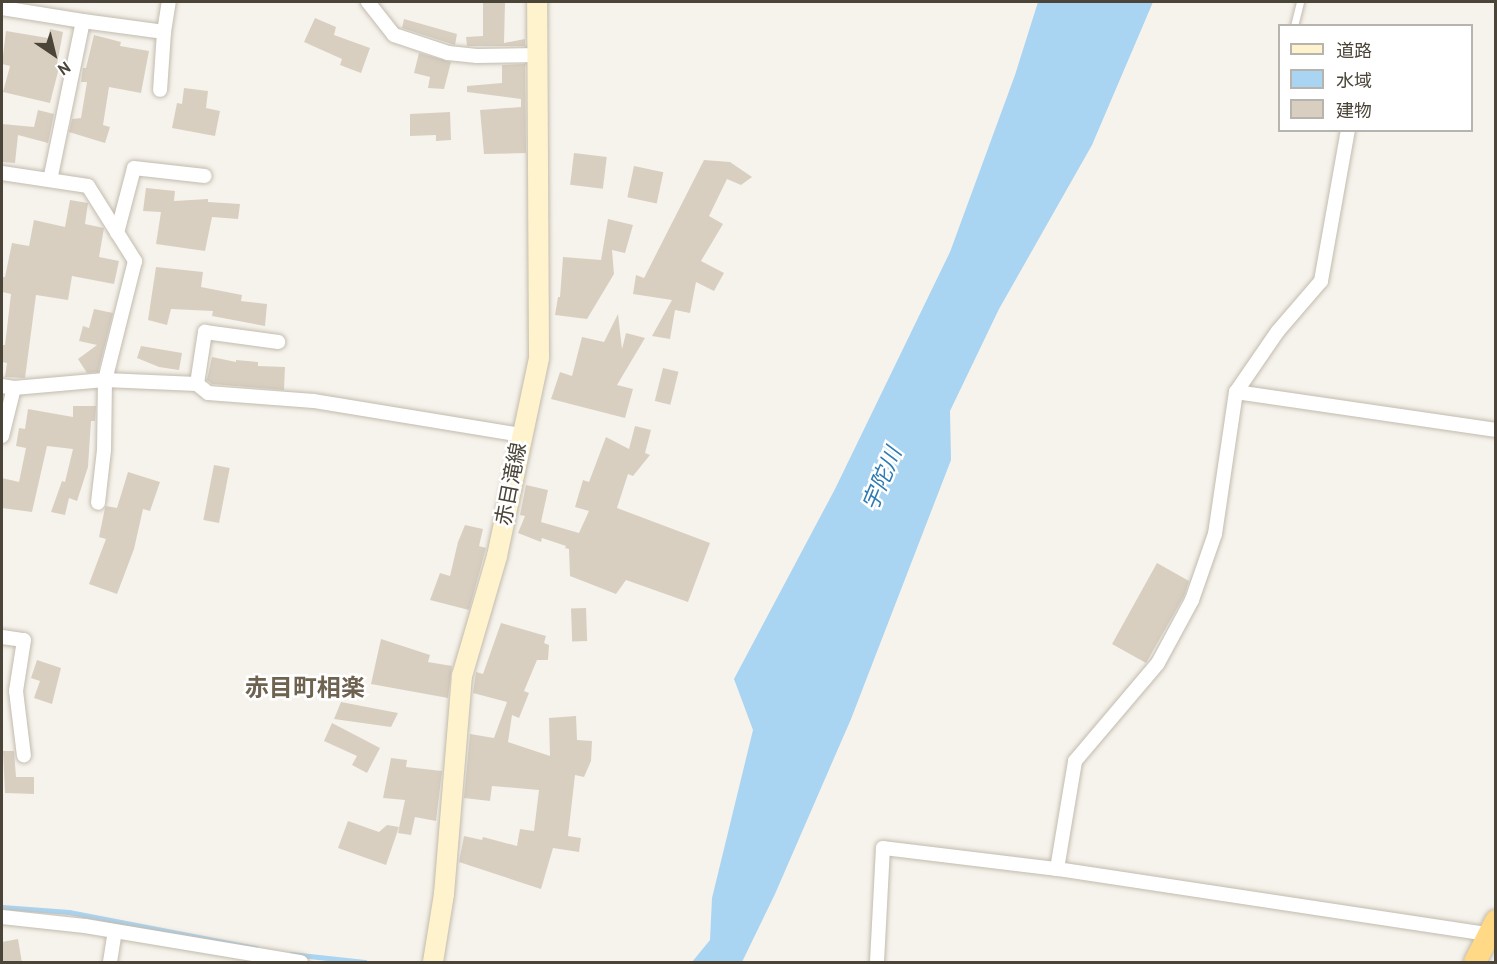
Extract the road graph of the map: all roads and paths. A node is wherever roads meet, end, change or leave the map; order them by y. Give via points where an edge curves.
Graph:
1 (169, 2) edge
2 (368, 2) edge
3 (537, 2) edge
4 (1300, 2) edge
5 (2, 8) edge
6 (83, 21) junction
7 (1294, 24) edge
8 (164, 32) junction
9 (539, 54) junction
10 (160, 90) dead end
11 (1348, 132) edge
12 (2, 173) edge
13 (205, 176) dead end
14 (50, 180) junction
15 (117, 233) junction
16 (278, 342) dead end
17 (105, 381) junction
18 (196, 384) junction
19 (8, 387) edge
20 (1236, 392) junction
21 (1496, 430) edge
22 (521, 435) junction
23 (2, 436) edge
24 (98, 503) dead end
25 (2, 637) edge
26 (24, 756) dead end
27 (1057, 869) junction
28 (2, 917) edge
29 (1494, 930) edge
30 (115, 931) junction
31 (110, 963) edge
32 (301, 963) edge
33 (433, 963) edge
34 (877, 963) edge
35 (1475, 963) edge

1 - 8 street
2 - 9 street via 394,35 448,53
3 - 9 main road, 赤目滝線
4 - 7 lane
5 - 6 street
6 - 8 street
6 - 14 street
8 - 10 street
9 - 22 main road, 赤目滝線 via 540,358
11 - 20 street via 1320,281 1278,331
12 - 14 street
13 - 15 street via 134,168
14 - 15 street via 88,186
15 - 17 street via 135,261
16 - 18 street via 205,332
17 - 18 street
17 - 19 street
17 - 24 street
18 - 22 street via 208,393 314,401
19 - 23 street
20 - 21 street
20 - 27 street via 1215,534 1191,600 1158,663 1075,761
22 - 33 main road, 赤目滝線 via 497,556 462,676 444,894
25 - 26 street via 24,640 16,691
27 - 29 street
27 - 34 street via 883,848
28 - 30 street
29 - 35 highway
30 - 31 street
30 - 32 street

